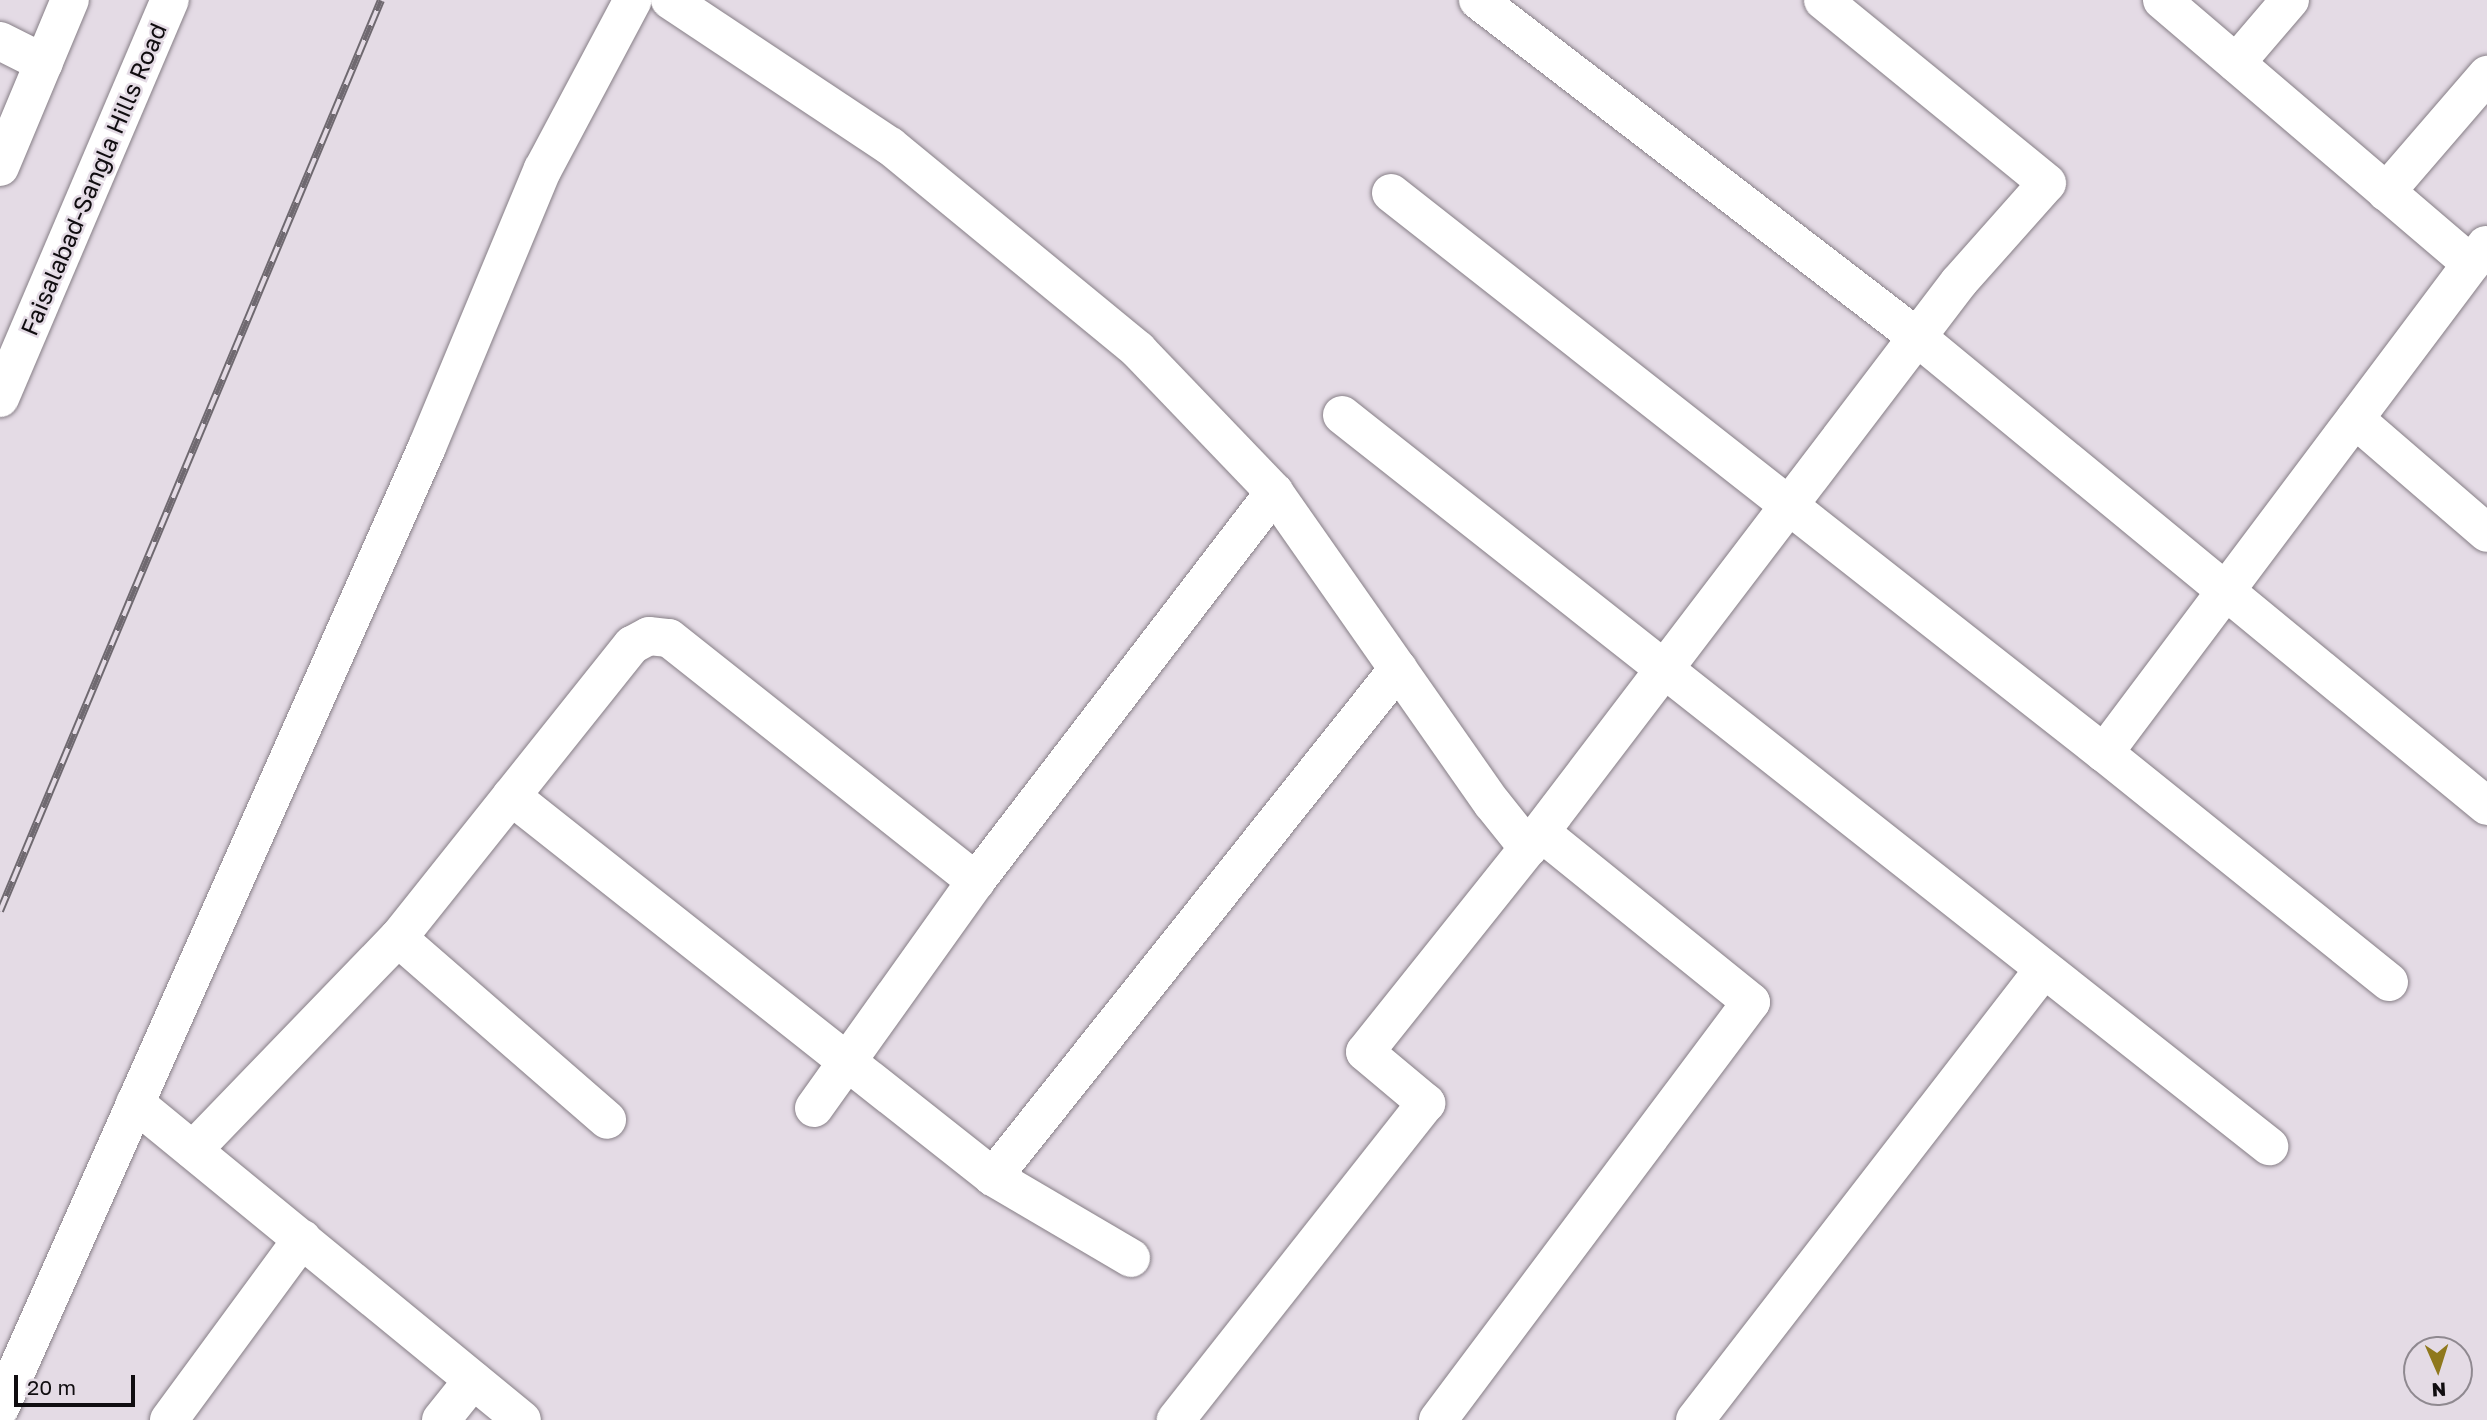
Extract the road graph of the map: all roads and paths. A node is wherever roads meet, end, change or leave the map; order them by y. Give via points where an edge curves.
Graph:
1 (69, 0) edge
2 (170, 0) edge
3 (633, 0) edge
4 (670, 0) edge
5 (1478, 0) edge
6 (1823, 0) edge
7 (2162, 0) edge
8 (2290, 0) edge
9 (0, 41) edge
10 (44, 63) junction
11 (2236, 63) junction
12 (2487, 75) edge
13 (0, 167) edge
14 (2386, 191) junction
15 (1391, 193) dead end
16 (2479, 254) edge
17 (1917, 337) junction
18 (0, 398) edge
19 (1342, 415) dead end
20 (2355, 419) junction
21 (1274, 492) junction
22 (1789, 505) junction
23 (2487, 533) edge
24 (2226, 590) junction
25 (1398, 669) junction
26 (1664, 669) junction
27 (2104, 753) junction
28 (511, 796) junction
29 (2487, 806) edge
30 (1534, 840) junction
31 (976, 881) junction
32 (398, 938) junction
33 (2044, 969) junction
34 (2389, 982) dead end
35 (849, 1063) junction
36 (135, 1102) junction
37 (814, 1108) dead end
38 (607, 1120) dead end
39 (2269, 1146) dead end
40 (193, 1150) junction
41 (993, 1177) junction
42 (302, 1239) junction
43 (1130, 1258) dead end
44 (473, 1380) junction
45 (0, 1408) edge
46 (169, 1420) edge
47 (441, 1420) edge
48 (522, 1420) edge
49 (1176, 1420) edge
50 (1438, 1420) edge
51 (1695, 1420) edge

1 - 10 street
2 - 18 street, Faisalabad-Sangla Hills Road
3 - 36 street via 543,169 427,447
4 - 21 street via 890,146 1138,349
5 - 17 street
6 - 17 street via 2047,183
7 - 11 street
8 - 11 street
9 - 10 street
10 - 13 street
11 - 14 street
12 - 14 street
14 - 16 street
15 - 22 street
16 - 20 street
17 - 22 street
17 - 24 street
19 - 26 street
20 - 23 street
20 - 24 street
21 - 25 street
21 - 31 street
22 - 26 street
22 - 27 street
24 - 27 street
24 - 29 street
25 - 30 street via 1492,803
25 - 41 street
26 - 30 street
26 - 33 street
27 - 34 street
28 - 31 street via 632,645 649,636 669,638
28 - 32 street
28 - 35 street
30 - 49 street via 1365,1052 1426,1103
30 - 50 street via 1751,1002
31 - 35 street
32 - 38 street
32 - 40 street
33 - 39 street
33 - 51 street
35 - 37 street
35 - 41 street
36 - 40 street
36 - 45 street
40 - 42 street
41 - 43 street
42 - 44 street
42 - 46 street
44 - 47 street
44 - 48 street

